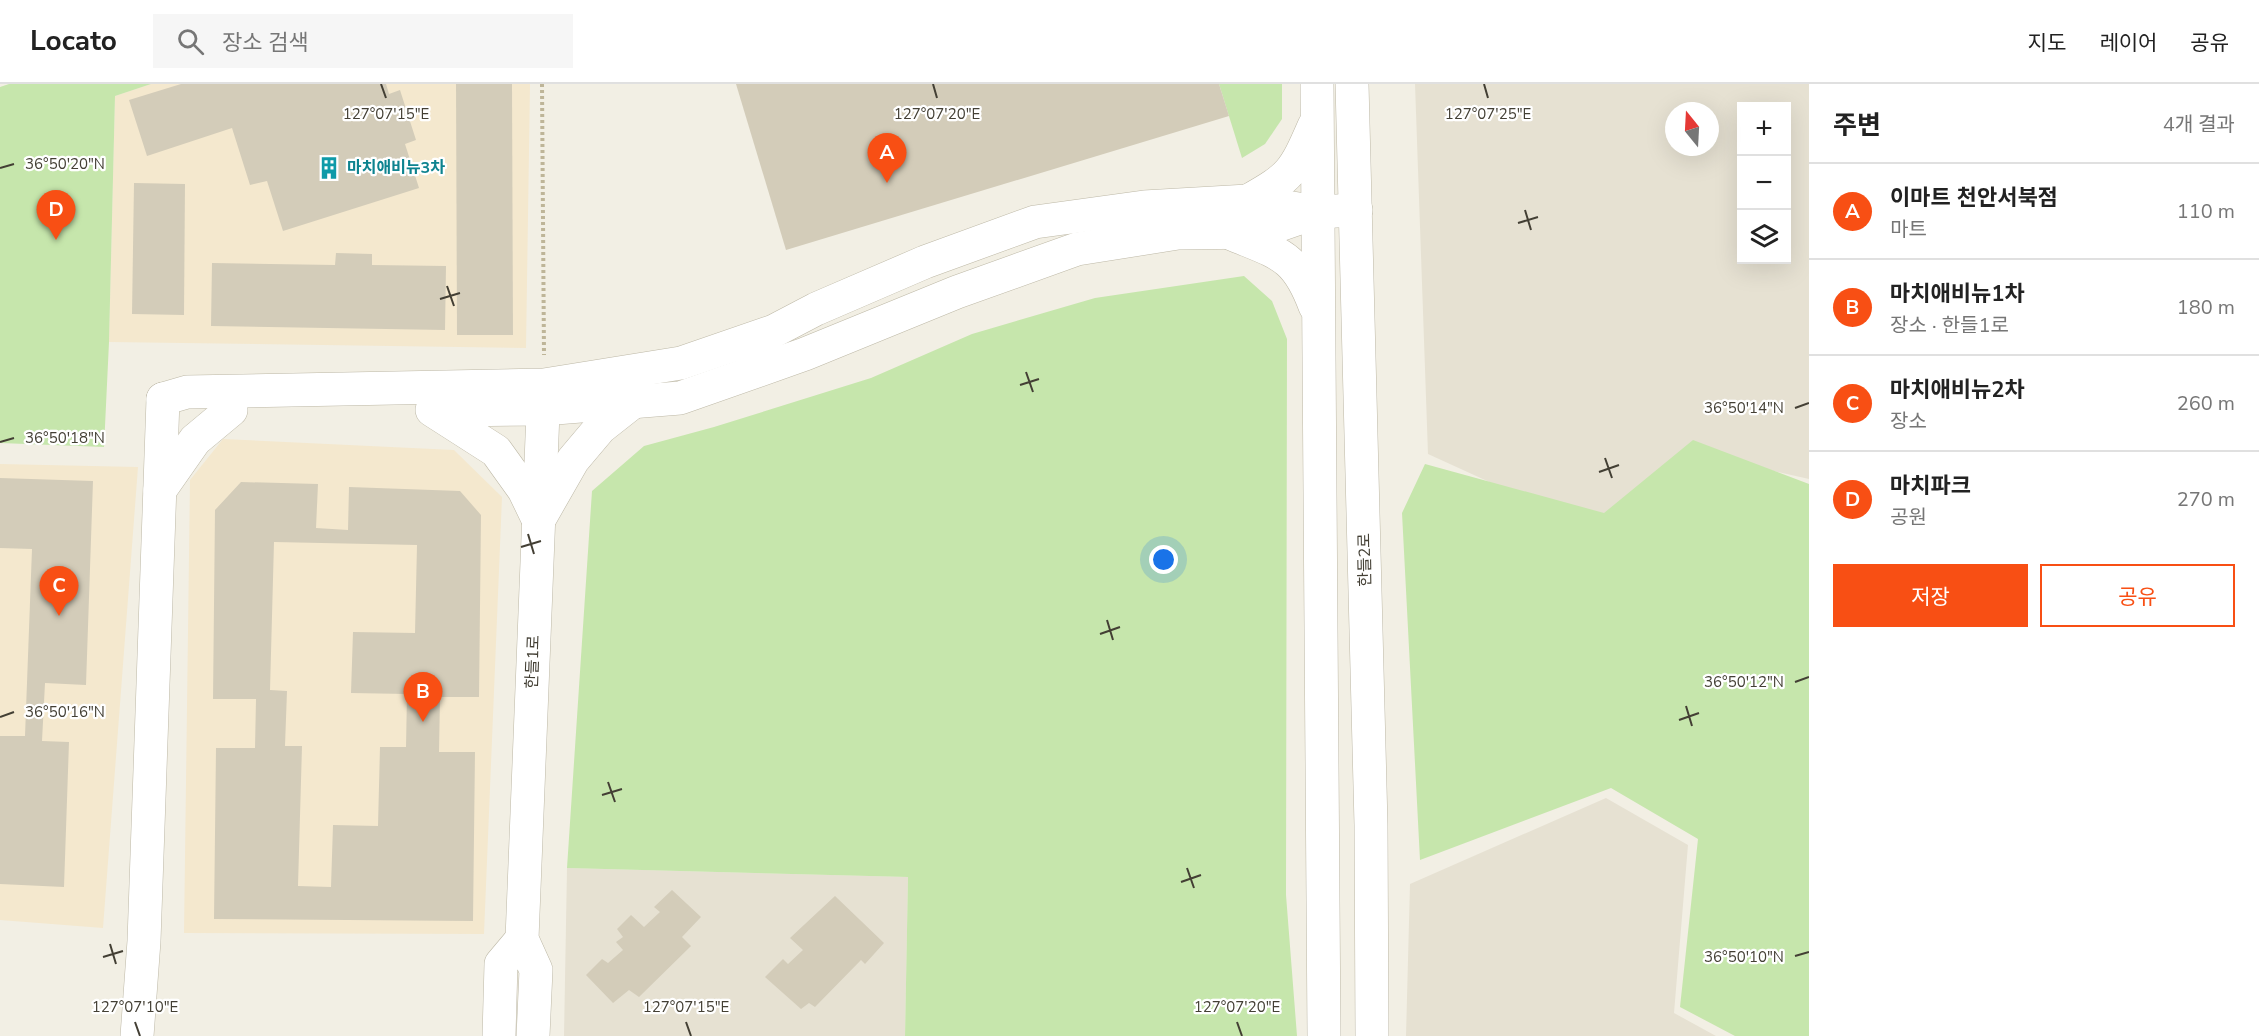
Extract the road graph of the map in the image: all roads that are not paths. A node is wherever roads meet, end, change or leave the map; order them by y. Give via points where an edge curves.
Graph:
1 (1317, 84) edge
2 (1352, 84) edge
3 (1317, 119) junction
4 (1248, 201) junction
5 (1356, 210) junction
6 (1317, 212) junction
7 (1227, 232) junction
8 (1318, 315) junction
9 (543, 398) junction
10 (163, 399) junction
11 (633, 402) junction
12 (231, 410) junction
13 (432, 410) junction
14 (160, 490) junction
15 (539, 520) junction
16 (522, 939) junction
17 (137, 1036) edge
18 (499, 1036) edge
19 (533, 1036) edge
20 (1324, 1036) edge
21 (1372, 1036) edge

1 - 3 street
2 - 5 street, 한들2로
3 - 4 street via 1298,162 1282,182
3 - 6 street
4 - 6 street
4 - 9 street via 1144,207 1035,222 925,262 774,331 681,363
5 - 6 street
5 - 21 street, 한들2로 via 1371,825
6 - 7 street via 1259,232
6 - 8 street
7 - 8 street via 1280,254 1304,276
7 - 11 street via 1178,233 1077,249 681,398
8 - 20 street
9 - 10 street via 187,392
9 - 11 street
9 - 13 street
9 - 15 street, 한들1로
10 - 12 street via 185,411
10 - 14 street
11 - 15 street via 600,428 573,460
12 - 13 street
12 - 14 street via 195,440
13 - 15 street via 496,451 524,490
14 - 17 street
15 - 16 street, 한들1로
16 - 18 street via 501,964
16 - 19 street, 한들1로 via 536,970

